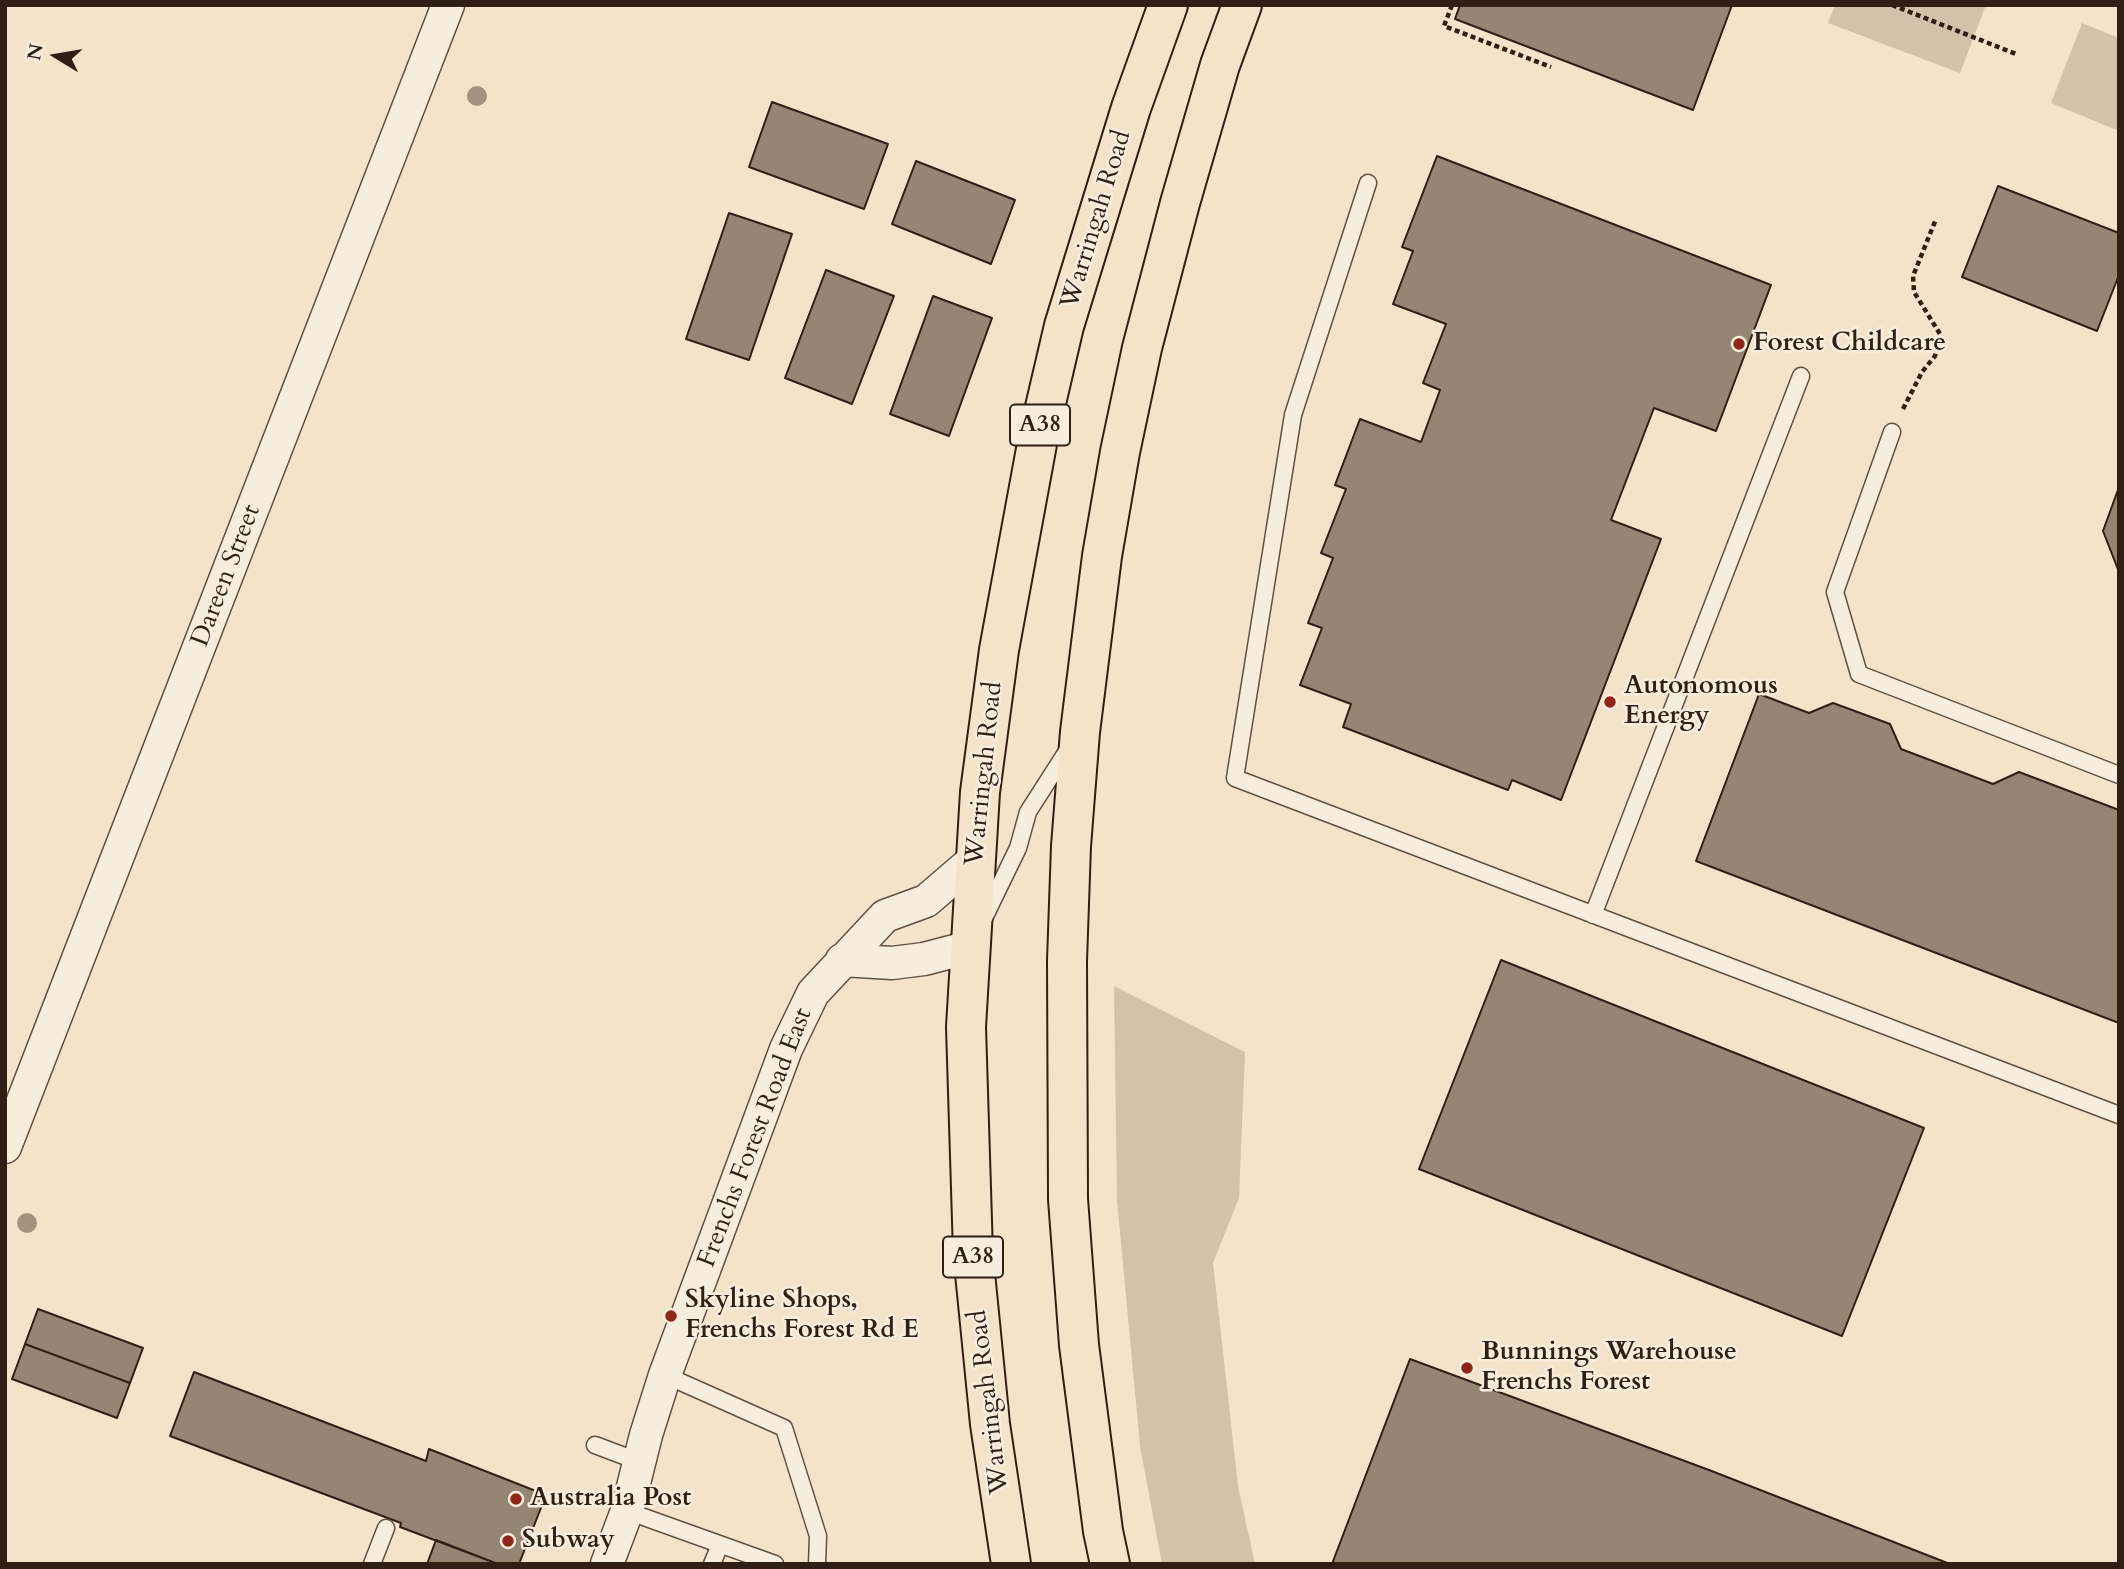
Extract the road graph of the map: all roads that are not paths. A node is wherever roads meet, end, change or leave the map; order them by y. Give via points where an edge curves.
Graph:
1 (448, 5) edge
2 (1168, 5) edge
3 (1241, 5) edge
4 (1368, 183) dead end
5 (1801, 376) dead end
6 (1892, 432) road end
7 (1080, 732) junction
8 (2119, 775) edge
9 (975, 859) junction
10 (1593, 915) junction
11 (970, 947) junction
12 (842, 960) junction
13 (2119, 1115) edge
14 (5, 1147) edge
15 (666, 1375) junction
16 (595, 1445) dead end
17 (640, 1462) junction
18 (627, 1511) junction
19 (386, 1528) dead end
20 (720, 1545) junction
21 (372, 1564) edge
22 (607, 1564) edge
23 (712, 1564) edge
24 (775, 1564) edge
25 (817, 1564) edge
26 (1011, 1564) edge
27 (1110, 1564) edge

1 - 14 street, Dareen Street
2 - 9 highway, Warringah Road / A38 via 1093,229 1039,433 999,650
3 - 7 highway via 1180,203 1142,348 1102,556
4 - 10 lane via 1293,415 1235,778
5 - 10 lane
6 - 8 lane via 1835,592 1859,674
7 - 11 lane via 1028,813 1018,848
7 - 27 highway via 1067,961 1068,1199 1079,1345
9 - 11 highway, Warringah Road / A38
9 - 12 street, Frenchs Forest Road East via 926,901 885,916
10 - 13 lane
11 - 12 street via 892,963
11 - 26 highway, Warringah Road / A38 via 966,1027 973,1252 990,1424
12 - 15 street, Frenchs Forest Road East via 813,993 786,1049
15 - 17 street, Frenchs Forest Road East
15 - 25 lane via 784,1429 818,1536
16 - 17 lane
17 - 18 street, Frenchs Forest Road East
18 - 20 lane
18 - 22 street, Frenchs Forest Road East
19 - 21 lane
20 - 23 lane
20 - 24 lane

